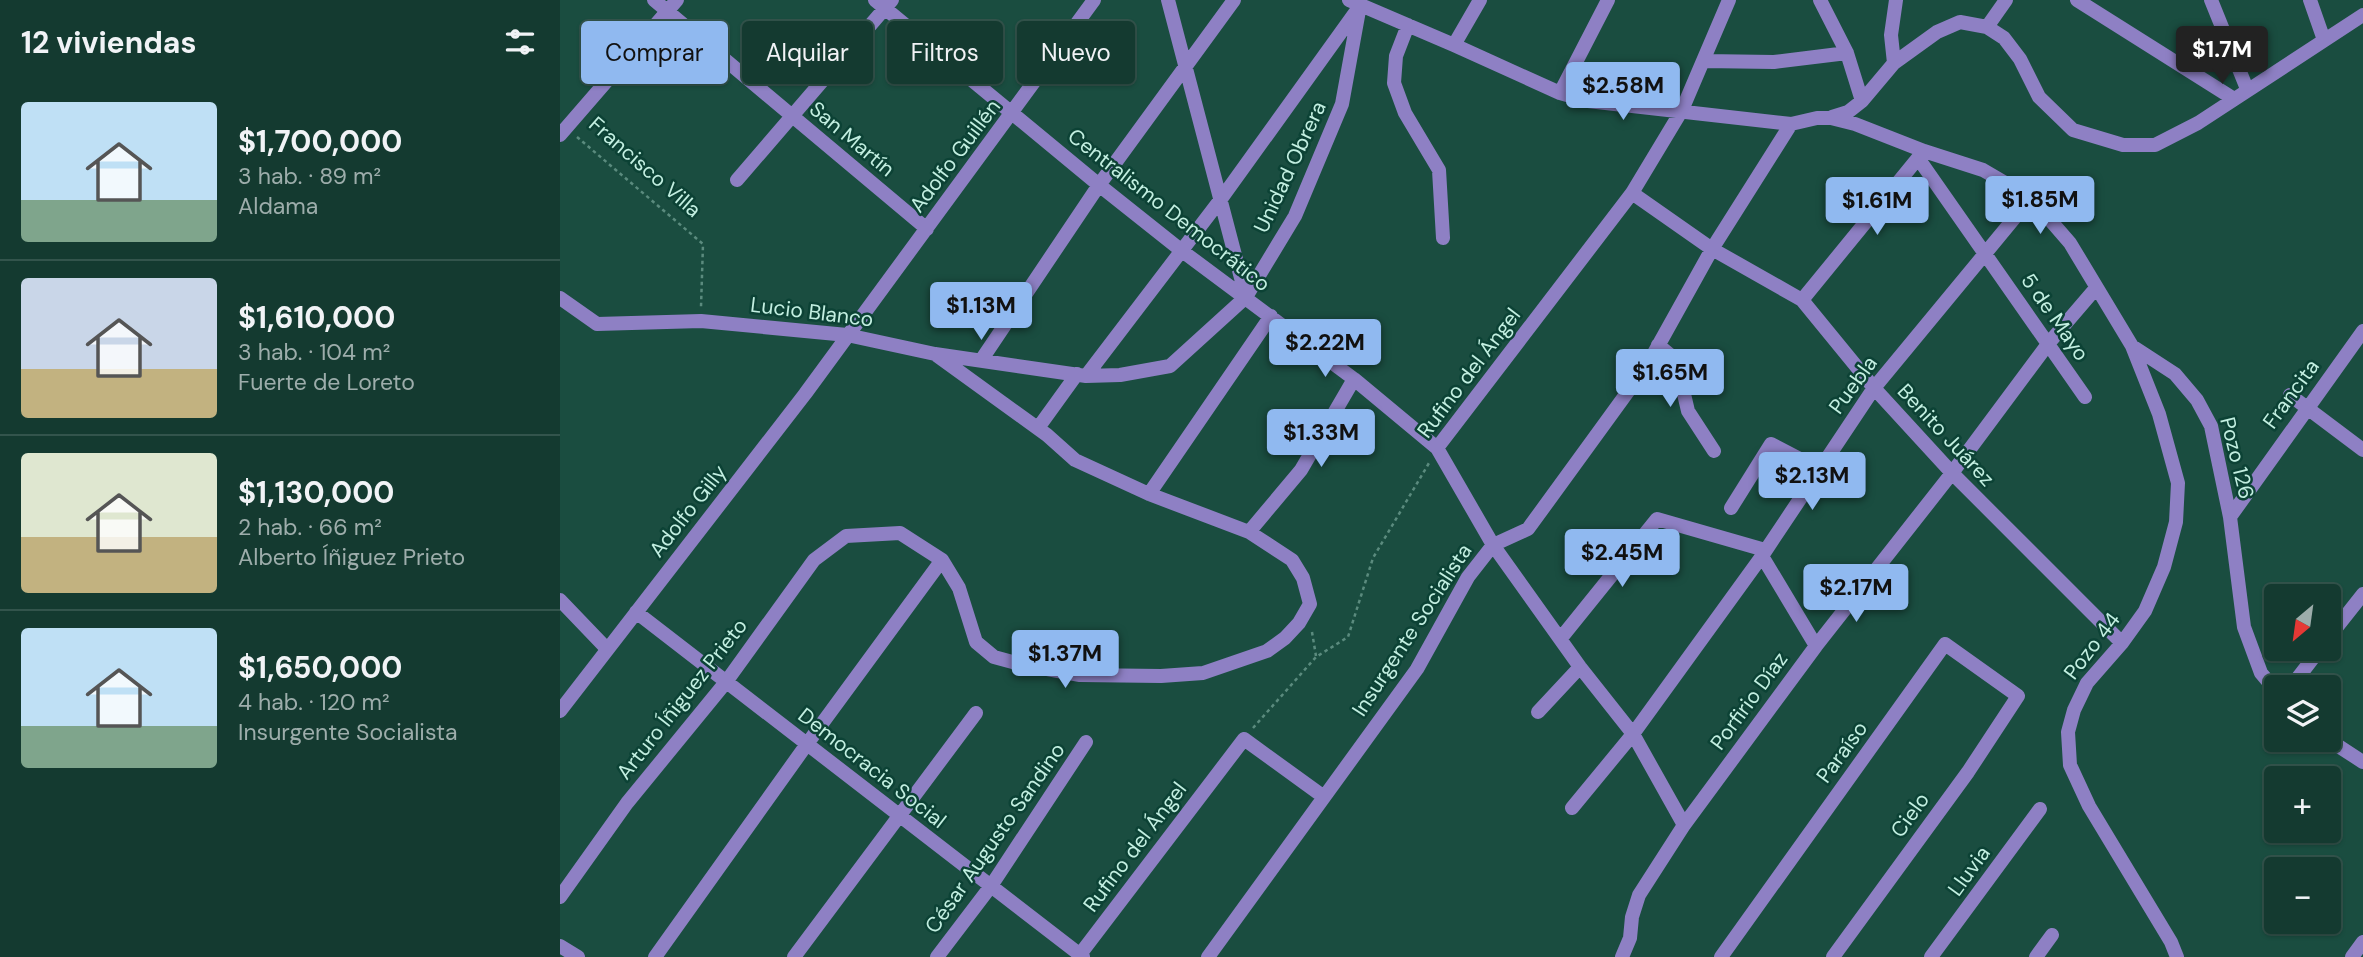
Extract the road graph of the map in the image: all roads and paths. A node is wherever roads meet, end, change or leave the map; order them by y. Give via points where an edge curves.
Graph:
1 (654, 0) edge
2 (1168, 0) edge
3 (1234, 0) edge
4 (1480, 0) edge
5 (1608, 0) edge
6 (1729, 0) edge
7 (1820, 0) edge
8 (1896, 0) edge
9 (2006, 0) edge
10 (2077, 0) edge
11 (2211, 0) edge
12 (2310, 0) edge
13 (1089, 2) edge
14 (1357, 2) edge
15 (884, 3) edge
16 (672, 6) edge
17 (2363, 15) edge
18 (1408, 25) junction
19 (1987, 27) junction
20 (2324, 40) junction
21 (1454, 45) junction
22 (1847, 53) junction
23 (1704, 61) junction
24 (1894, 63) junction
25 (1185, 67) junction
26 (2246, 89) junction
27 (1560, 93) junction
28 (2234, 99) junction
29 (1862, 101) junction
30 (1682, 110) junction
31 (1013, 113) junction
32 (792, 116) junction
33 (1831, 118) junction
34 (1791, 124) junction
35 (562, 128) edge
36 (1921, 154) junction
37 (737, 180) dead end
38 (1099, 185) junction
39 (1632, 193) junction
40 (2031, 198) junction
41 (1221, 199) junction
42 (927, 229) junction
43 (1443, 238) dead end
44 (1712, 249) junction
45 (1182, 251) junction
46 (1984, 252) junction
47 (2096, 288) junction
48 (1246, 297) junction
49 (560, 298) edge
50 (1802, 300) junction
51 (1271, 316) junction
52 (701, 321) junction
53 (2363, 331) edge
54 (847, 335) junction
55 (2048, 344) junction
56 (1658, 345) junction
57 (2132, 346) junction
58 (935, 354) junction
59 (982, 359) junction
60 (1082, 375) junction
61 (1354, 379) junction
62 (1874, 388) junction
63 (2290, 395) dead end
64 (2085, 397) dead end
65 (2307, 408) junction
66 (1038, 428) junction
67 (1437, 448) junction
68 (2363, 450) edge
69 (1714, 451) dead end
70 (1819, 469) junction
71 (1952, 473) junction
72 (1149, 494) junction
73 (1731, 508) dead end
74 (2230, 517) junction
75 (1249, 532) junction
76 (1493, 545) junction
77 (1764, 553) junction
78 (942, 560) junction
79 (2363, 594) edge
80 (560, 600) edge
81 (636, 612) junction
82 (2342, 621) edge
83 (1560, 638) junction
84 (2122, 643) junction
85 (1816, 646) junction
86 (607, 649) junction
87 (1580, 667) junction
88 (2264, 677) edge
89 (726, 682) junction
90 (2018, 696) joint
91 (560, 712) edge
92 (1538, 712) dead end
93 (976, 713) dead end
94 (1633, 734) junction
95 (1244, 739) junction
96 (1086, 742) dead end
97 (807, 744) junction
98 (2341, 748) edge
99 (2363, 762) edge
100 (1324, 797) junction
101 (1572, 808) dead end
102 (2040, 809) dead end
103 (900, 816) junction
104 (1684, 825) junction
105 (991, 886) junction
106 (560, 897) edge
107 (2052, 934) dead end
108 (2363, 942) edge
109 (560, 946) edge
110 (1080, 956) edge
111 (578, 957) edge
112 (655, 957) edge
113 (794, 957) edge
114 (937, 957) edge
115 (1208, 957) edge
116 (1622, 957) edge
117 (1721, 957) edge
118 (1833, 957) edge
119 (1931, 957) edge
120 (2036, 957) edge
121 (2177, 957) edge
122 (2352, 957) edge

1 - 16 street, San Martín
2 - 25 street
3 - 25 street
4 - 21 street
5 - 27 street
6 - 23 street, Rufino del Ángel
7 - 22 street
8 - 24 street via 1891,34
9 - 19 street
10 - 28 street
11 - 26 street
12 - 20 street
13 - 31 street, Adolfo Guillén
14 - 18 street
14 - 41 street
14 - 48 street, Unidad Obrera via 1342,104 1295,216
15 - 31 street, Centralismo Democrático
15 - 32 street
16 - 32 street, San Martín
16 - 35 street
17 - 20 street
18 - 21 street
18 - 43 street via 1396,56 1394,83 1405,113 1440,170
19 - 24 street via 1960,22
19 - 28 street via 2004,38 2039,97 2073,130 2123,145 2155,145
20 - 26 street
21 - 27 street
22 - 23 street via 1774,62
22 - 29 street
23 - 30 street, Rufino del Ángel
24 - 29 street
25 - 38 street
25 - 41 street
26 - 28 street
27 - 30 street via 1588,101
29 - 33 street
30 - 34 street
30 - 39 street, Rufino del Ángel
31 - 38 street, Centralismo Democrático
31 - 42 street, Adolfo Guillén
32 - 37 street
32 - 42 street, San Martín
33 - 34 street
33 - 36 street, Pozo 126
34 - 44 street, Insurgente Socialista
35 - 52 path, Francisco Villa via 703,244
36 - 40 street, Pozo 126 via 1983,170
36 - 46 street, 5 de Mayo
36 - 50 street
38 - 45 street, Centralismo Democrático
38 - 59 street
39 - 44 street, Benito Juárez
39 - 67 street, Rufino del Ángel
40 - 46 street, Puebla
40 - 47 street, Pozo 126 via 2070,243
41 - 45 street
41 - 48 street
42 - 54 street, Adolfo Guillén
44 - 50 street, Benito Juárez
44 - 56 street, Insurgente Socialista
45 - 48 street, Centralismo Democrático
45 - 60 street
46 - 55 street, 5 de Mayo
46 - 62 street, Puebla
47 - 55 street, Porfirio Díaz
47 - 57 street, Pozo 126
48 - 51 street, Centralismo Democrático
48 - 60 street, Lucio Blanco via 1170,366 1120,375
49 - 52 street, Lucio Blanco via 597,324
50 - 62 street, Benito Juárez
51 - 61 street, Centralismo Democrático
51 - 72 street
52 - 54 street, Lucio Blanco
53 - 65 street, Francita
54 - 58 street, Lucio Blanco
54 - 81 street, Adolfo Gilly
55 - 64 street, 5 de Mayo
55 - 71 street, Porfirio Díaz
56 - 69 street via 1676,360 1688,411
56 - 76 street, Insurgente Socialista via 1528,529
57 - 74 street, Pozo 126 via 2175,374 2197,400 2211,426
57 - 84 street, Pozo 44 via 2159,414 2178,483 2176,522 2164,567 2145,611
58 - 59 street, Lucio Blanco
58 - 66 street
59 - 60 street, Lucio Blanco
60 - 66 street
61 - 67 street, Centralismo Democrático
61 - 75 street via 1301,470
62 - 70 street, Puebla
62 - 71 street, Benito Juárez
63 - 65 street
65 - 68 street
65 - 74 street, Francita
66 - 72 street via 1075,460
67 - 76 street, Centralismo Democrático
67 - 95 path, Rufino del Ángel via 1373,558 1348,637 1316,657
70 - 73 street via 1771,444
70 - 77 street, Puebla
71 - 84 street, Benito Juárez
71 - 85 street, Porfirio Díaz
72 - 75 street
74 - 88 street, Pozo 126 via 2244,627
75 - 78 street via 1292,560 1310,604 1299,623 1267,652 1203,673 1080,675 994,657 976,642 959,588
76 - 83 street, Centralismo Democrático
76 - 100 street, Insurgente Socialista via 1468,577 1417,669
77 - 83 street via 1657,519
77 - 85 street
77 - 94 street, Puebla
78 - 89 street, Arturo Íñiguez Prieto via 900,533 846,536 814,560
78 - 97 street
79 - 82 street
80 - 86 street
81 - 86 street, Adolfo Gilly
81 - 89 street, Democracia Social
83 - 87 street, Centralismo Democrático
84 - 121 street, Pozo 44 via 2087,683 2074,710 2068,732 2070,765
85 - 104 street, Porfirio Díaz
86 - 91 street, Adolfo Gilly
87 - 92 street
87 - 94 street, Centralismo Democrático
89 - 97 street, Democracia Social
89 - 106 street, Arturo Íñiguez Prieto via 627,803
90 - 117 street, Paraíso via 1945,644
90 - 118 street, Cielo
93 - 103 street
94 - 101 street, Puebla
94 - 104 street, Centralismo Democrático
95 - 100 street
95 - 110 street, Rufino del Ángel
96 - 105 street, César Augusto Sandino
97 - 103 street, Democracia Social
97 - 112 street
98 - 99 street
100 - 115 street, Insurgente Socialista
102 - 119 street, Lluvia
103 - 105 street, Democracia Social
103 - 113 street
104 - 116 street, Porfirio Díaz via 1639,895
105 - 110 street, Democracia Social
105 - 114 street, César Augusto Sandino
107 - 120 street
108 - 122 street
109 - 111 street

